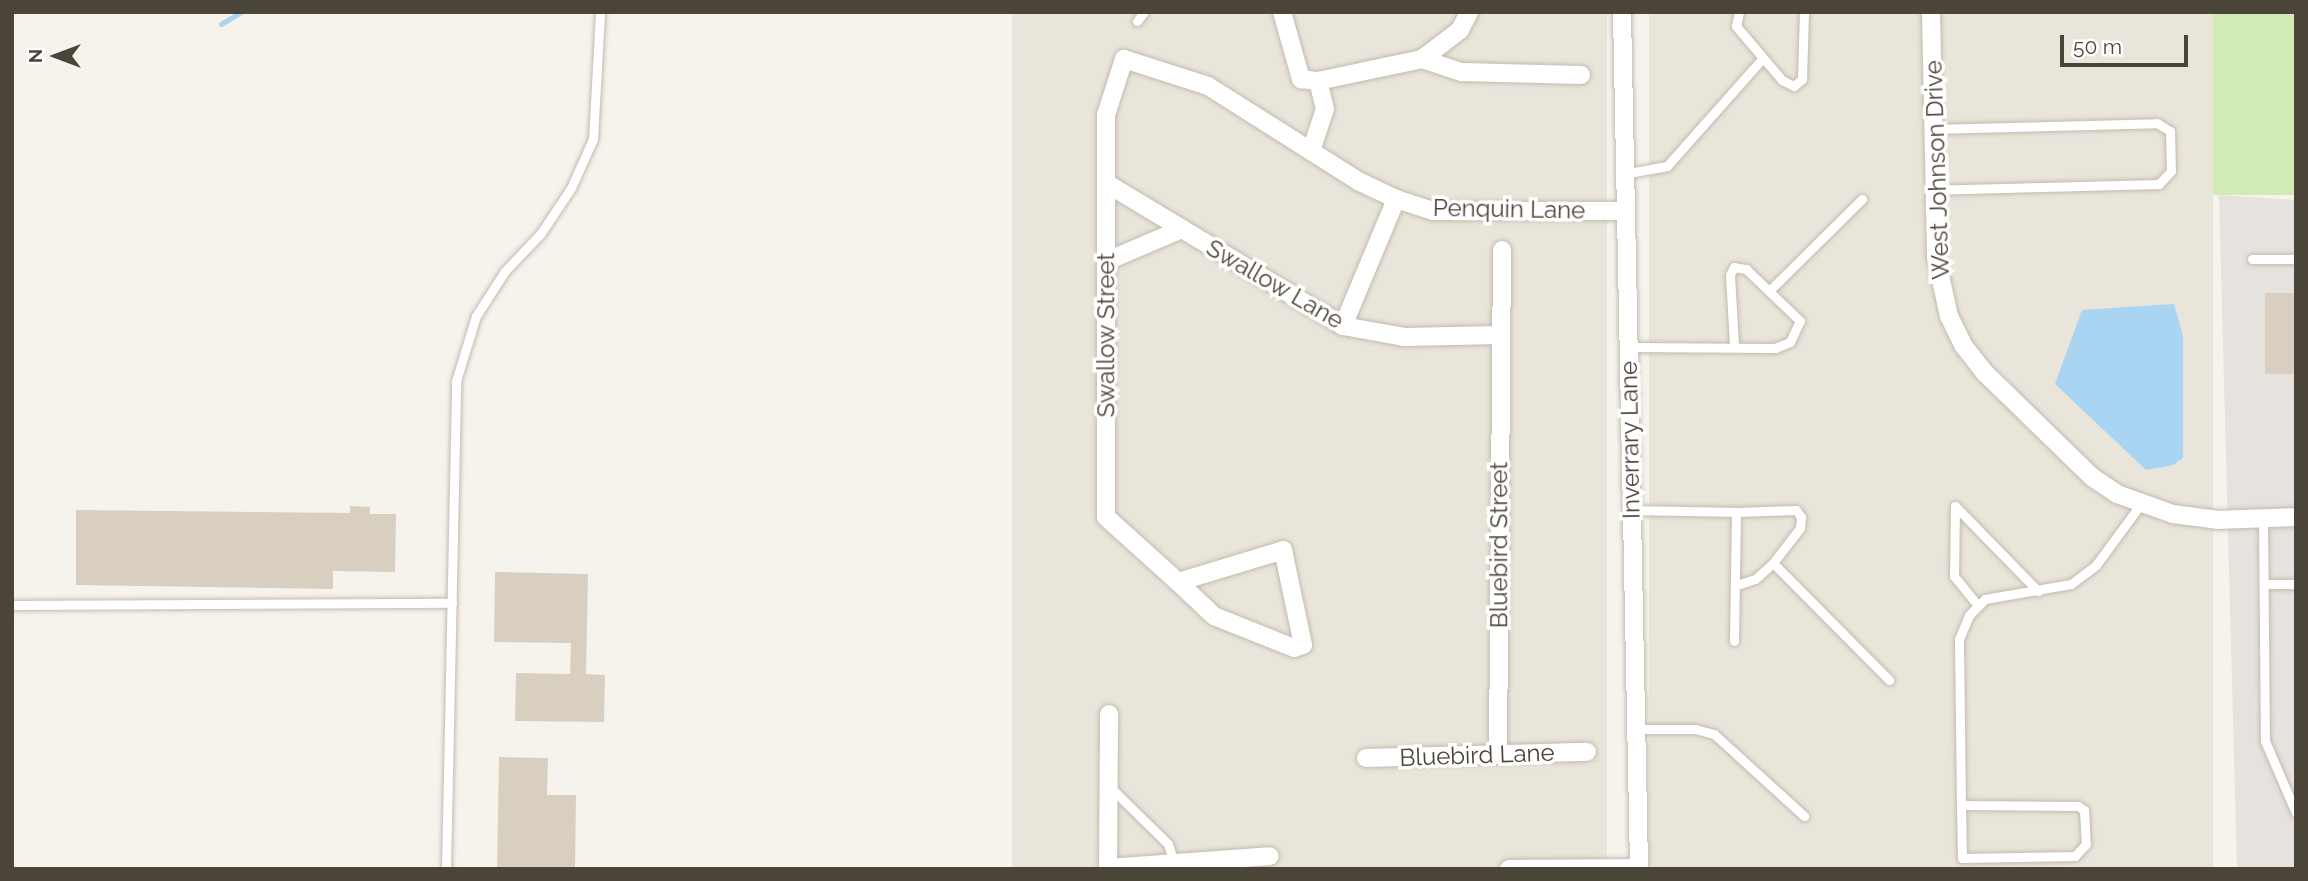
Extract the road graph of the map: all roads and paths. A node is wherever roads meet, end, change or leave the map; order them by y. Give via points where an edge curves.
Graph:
1 (600, 12) edge
2 (1144, 12) edge
3 (1282, 12) edge
4 (1469, 12) edge
5 (1622, 12) edge
6 (1739, 12) edge
7 (1804, 12) edge
8 (1931, 12) edge
9 (1137, 21) dead end
10 (1763, 58) junction
11 (1124, 59) joint
12 (1422, 59) junction
13 (1581, 75) dead end
14 (1318, 81) junction
15 (1934, 129) junction
16 (1311, 151) junction
17 (1623, 174) junction
18 (1106, 183) junction
19 (1935, 190) junction
20 (1862, 199) dead end
21 (1396, 200) junction
22 (1624, 211) junction
23 (1182, 229) junction
24 (1502, 250) dead end
25 (2252, 259) dead end
26 (2296, 259) edge
27 (1107, 261) junction
28 (1769, 291) junction
29 (1343, 326) junction
30 (1500, 335) junction
31 (1734, 344) junction
32 (1629, 346) junction
33 (2140, 505) junction
34 (1632, 510) junction
35 (1736, 512) junction
36 (2296, 517) edge
37 (2263, 518) junction
38 (1773, 563) junction
39 (1178, 582) junction
40 (2264, 584) junction
41 (2296, 584) edge
42 (1737, 585) junction
43 (2038, 591) junction
44 (452, 603) junction
45 (12, 605) edge
46 (1978, 606) junction
47 (1734, 641) dead end
48 (1889, 680) dead end
49 (1109, 714) dead end
50 (1636, 729) junction
51 (1587, 752) dead end
52 (1497, 755) junction
53 (1366, 758) dead end
54 (1109, 786) junction
55 (1961, 805) junction
56 (2296, 813) edge
57 (1804, 816) dead end
58 (1270, 856) dead end
59 (1174, 863) junction
60 (1108, 868) edge
61 (1639, 868) edge
62 (446, 869) edge
63 (1509, 869) edge

1 - 44 lane via 593,139 571,188 541,233 505,271 476,316 456,382
2 - 9 lane
3 - 14 street via 1301,79
4 - 12 street via 1460,30
5 - 17 street, Inverrary Lane
6 - 10 lane via 1736,26
7 - 10 lane via 1801,79 1794,86 1782,80
8 - 15 street, West Johnson Drive
10 - 17 lane via 1667,166
11 - 16 street, Penquin Lane via 1208,86
11 - 18 street, Swallow Street via 1106,115
12 - 13 street via 1461,72
12 - 14 street
14 - 16 street via 1325,109
15 - 19 street, West Johnson Drive
15 - 19 lane via 2157,123 2170,131 2171,171 2159,184
16 - 21 street, Penquin Lane
17 - 22 street, Inverrary Lane
18 - 23 street, Swallow Lane
18 - 27 street, Swallow Street
19 - 33 street, West Johnson Drive via 1938,279 1963,345 1984,372 2092,477
20 - 28 lane
21 - 22 street, Penquin Lane via 1433,211
21 - 29 street
22 - 32 street, Inverrary Lane
23 - 27 street
23 - 29 street, Swallow Lane
24 - 30 street, Bluebird Street
25 - 26 lane
27 - 39 street, Swallow Street via 1105,517
28 - 31 lane via 1746,269 1734,267 1730,275
28 - 31 lane via 1800,321 1790,342 1775,348
29 - 30 street, Swallow Lane via 1404,337
30 - 52 street, Bluebird Street
31 - 32 lane
32 - 34 street, Inverrary Lane
33 - 37 street, West Johnson Drive via 2218,520
33 - 43 lane via 2095,565 2071,584
34 - 35 lane
34 - 50 street, Inverrary Lane
35 - 38 lane via 1796,510 1800,528
35 - 42 lane
36 - 37 street, West Johnson Drive
37 - 40 lane
38 - 42 lane via 1755,579
38 - 48 lane
39 - 39 street, Swallow Street via 1214,617 1294,648 1303,645 1283,550
40 - 41 lane
40 - 56 lane via 2265,741
42 - 47 lane
43 - 46 lane via 1985,599
43 - 46 lane via 1955,506 1954,576
44 - 45 lane
44 - 62 lane
46 - 55 lane via 1959,639
49 - 54 street
50 - 57 lane via 1695,729 1714,734
50 - 61 street, Inverrary Lane
51 - 52 street, Bluebird Lane
52 - 53 street, Bluebird Lane
54 - 59 lane via 1168,844
54 - 60 street
55 - 55 lane via 2078,806 2084,810 2086,844 2074,856 1964,861
58 - 59 street
59 - 60 street
61 - 63 street

